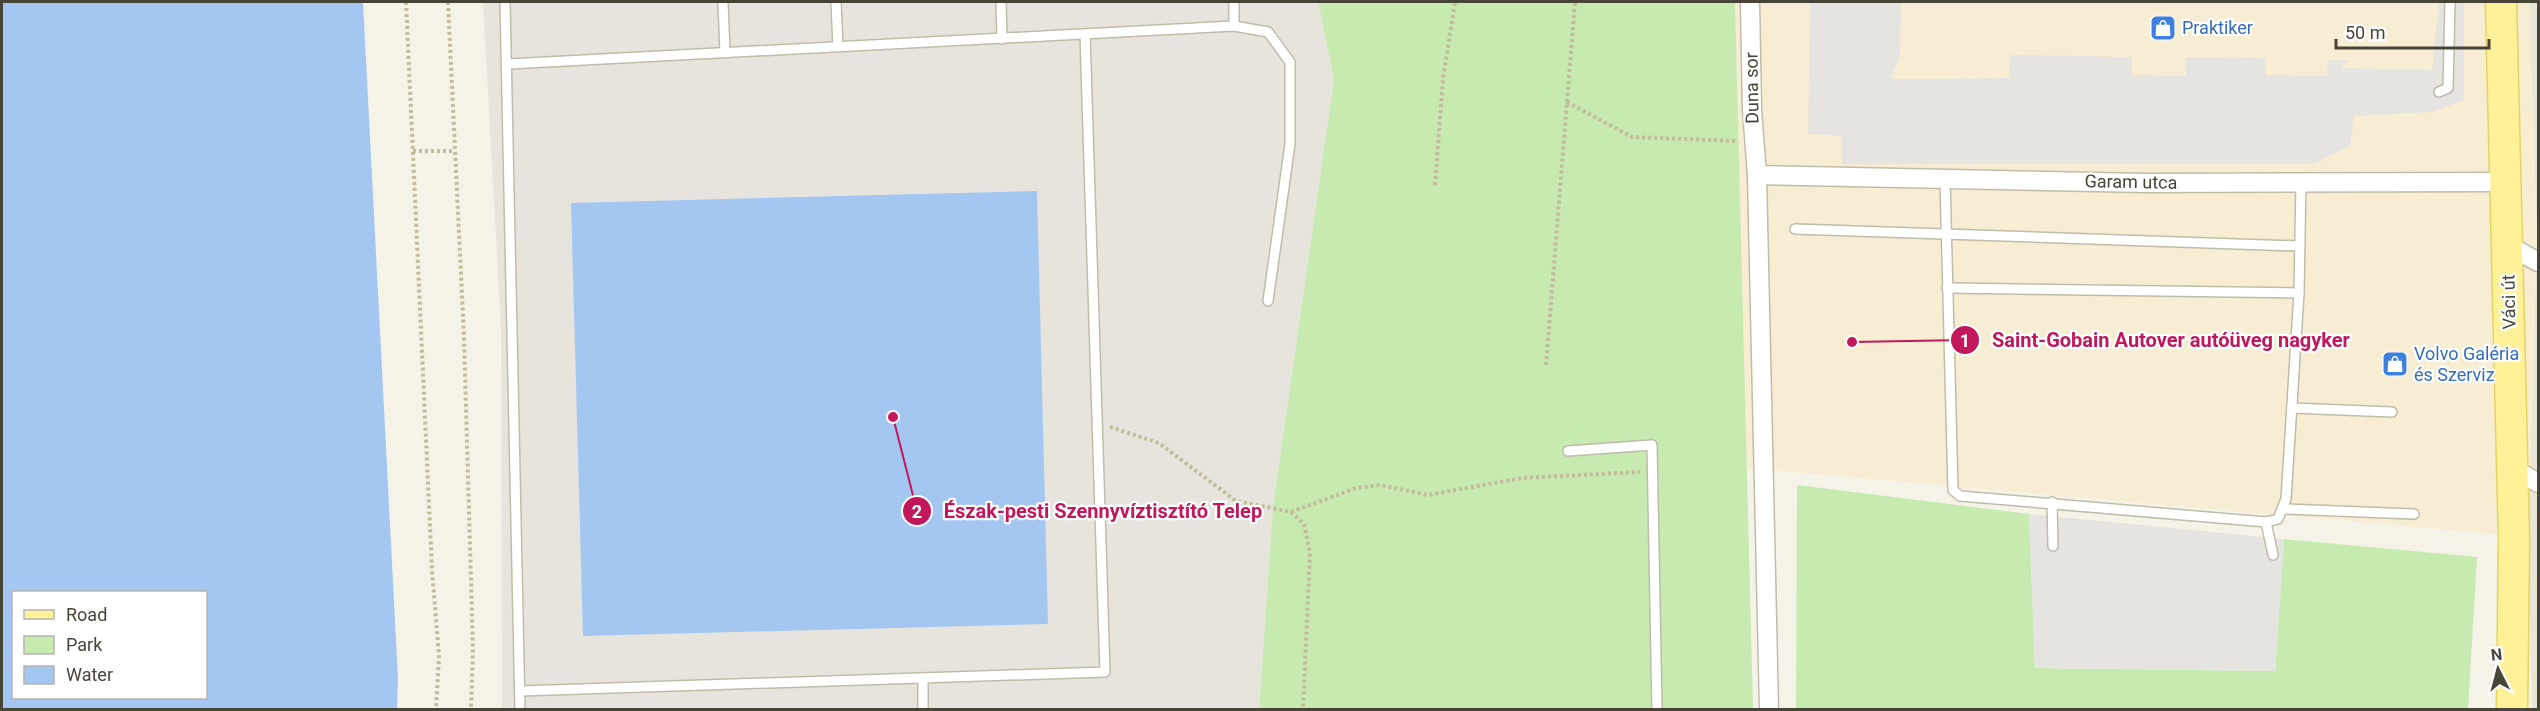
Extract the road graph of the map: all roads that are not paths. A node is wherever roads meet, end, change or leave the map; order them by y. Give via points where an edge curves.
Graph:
1 (505, 2) edge
2 (723, 2) edge
3 (836, 2) edge
4 (1001, 2) edge
5 (1234, 2) edge
6 (1750, 2) edge
7 (2450, 2) edge
8 (2501, 2) edge
9 (1234, 26) junction
10 (1085, 34) junction
11 (1002, 39) junction
12 (838, 47) junction
13 (725, 52) junction
14 (508, 64) junction
15 (2439, 92) dead end
16 (1757, 174) junction
17 (1945, 179) junction
18 (2301, 182) junction
19 (2505, 182) junction
20 (1795, 229) dead end
21 (1946, 234) junction
22 (2508, 245) junction
23 (2299, 246) junction
24 (2538, 262) edge
25 (1947, 288) junction
26 (2299, 293) junction
27 (1268, 301) dead end
28 (2292, 408) junction
29 (2392, 412) dead end
30 (1568, 452) dead end
31 (2511, 467) junction
32 (2538, 483) edge
33 (2052, 502) junction
34 (2283, 509) junction
35 (2414, 514) dead end
36 (2266, 522) junction
37 (2053, 546) dead end
38 (2273, 555) dead end
39 (923, 678) junction
40 (520, 691) junction
41 (2518, 706) edge
42 (520, 710) edge
43 (923, 710) edge
44 (1657, 710) edge
45 (1769, 710) edge

1 - 14 lane
2 - 13 lane
3 - 12 lane
4 - 11 lane
5 - 9 lane
6 - 16 street, Duna sor
7 - 15 lane via 2448,88
8 - 19 main road, Váci út
9 - 10 lane
9 - 27 lane via 1268,32 1290,62 1290,144
10 - 11 lane
10 - 39 lane via 1105,672
11 - 12 lane
12 - 13 lane
13 - 14 lane
14 - 40 lane
16 - 17 street, Garam utca
16 - 45 street, Duna sor
17 - 18 street, Garam utca
17 - 21 lane
18 - 19 street, Garam utca
18 - 23 lane
19 - 22 main road, Váci út
20 - 21 lane
21 - 23 lane
21 - 25 lane
22 - 24 street
22 - 31 main road, Váci út
23 - 26 lane
25 - 26 lane
25 - 33 lane via 1953,490 1960,496
26 - 28 lane
28 - 29 lane
28 - 34 lane
30 - 44 lane via 1652,445
31 - 32 street
31 - 41 main road, Váci út
33 - 36 lane
33 - 37 lane
34 - 35 lane
34 - 36 lane via 2278,519
36 - 38 lane
39 - 40 lane
39 - 43 lane
40 - 42 lane

